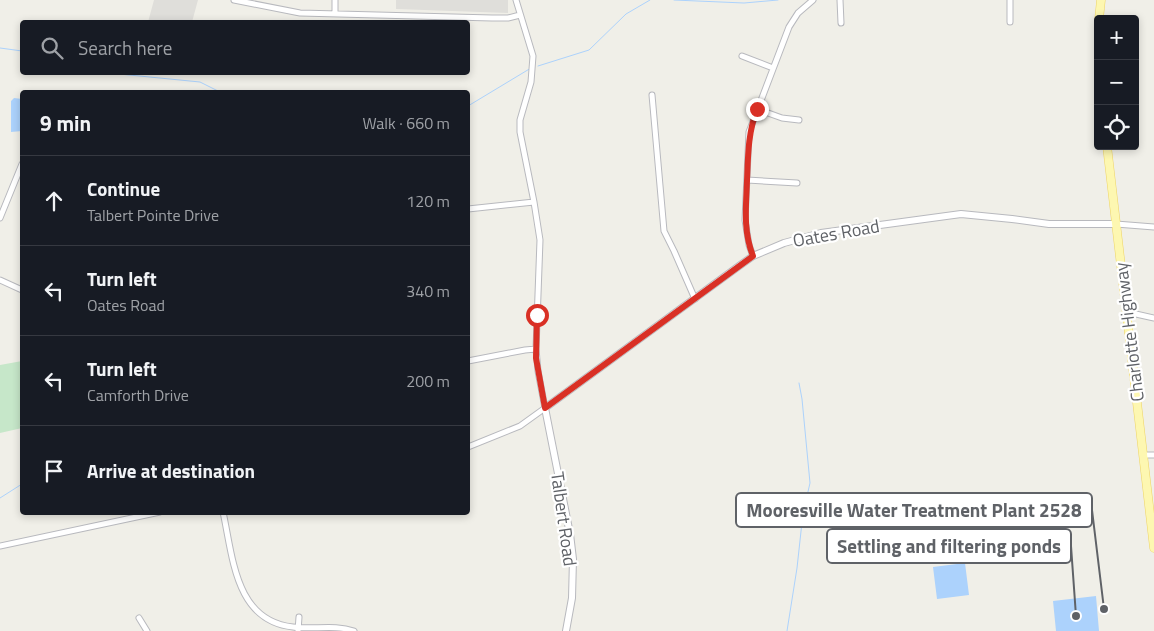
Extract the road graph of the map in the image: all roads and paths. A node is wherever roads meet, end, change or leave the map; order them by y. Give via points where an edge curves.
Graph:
1 (234, 0) edge
2 (335, 0) edge
3 (516, 0) edge
4 (813, 0) edge
5 (840, 0) edge
6 (1010, 0) edge
7 (1101, 0) edge
8 (335, 14) junction
9 (520, 15) junction
10 (1099, 15) edge
11 (1010, 22) dead end
12 (841, 24) dead end
13 (742, 56) dead end
14 (772, 68) junction
15 (652, 95) dead end
16 (757, 109) junction
17 (799, 120) dead end
18 (1107, 150) edge
19 (20, 169) edge
20 (747, 180) junction
21 (797, 183) dead end
22 (534, 202) junction
23 (470, 209) edge
24 (0, 218) edge
25 (1116, 224) junction
26 (1154, 227) edge
27 (753, 256) junction
28 (0, 280) edge
29 (20, 289) edge
30 (695, 299) junction
31 (1127, 312) junction
32 (1154, 318) edge
33 (536, 349) junction
34 (470, 360) edge
35 (545, 408) junction
36 (470, 446) edge
37 (1143, 455) junction
38 (1154, 455) edge
39 (146, 515) edge
40 (224, 515) edge
41 (0, 546) edge
42 (1154, 548) edge
43 (298, 617) dead end
44 (140, 618) dead end
45 (298, 629) edge
46 (147, 631) edge
47 (354, 631) edge
48 (566, 631) edge

1 - 8 street via 288,12
2 - 8 street
3 - 9 street
4 - 14 street via 788,27
5 - 12 street
6 - 11 street
7 - 10 main road
8 - 9 street via 492,18
9 - 22 street via 533,56 520,132
13 - 14 street
14 - 16 street
15 - 30 street via 664,231
16 - 17 street
16 - 20 street via 750,132
18 - 25 main road, Charlotte Highway
19 - 24 street
20 - 21 street
20 - 27 street via 745,220
22 - 23 street
22 - 33 street via 540,240
25 - 26 street
25 - 27 street, Oates Road via 1049,224 961,214 821,233 784,242
25 - 31 main road, Charlotte Highway
27 - 30 street, Oates Road
28 - 29 street
30 - 35 street, Oates Road
31 - 32 street
31 - 37 main road, Charlotte Highway
33 - 34 street
33 - 35 street
35 - 36 street, Oates Road via 520,426
35 - 48 street, Talbert Road via 573,559 572,598
37 - 38 street
37 - 42 main road, Charlotte Highway
39 - 41 street
40 - 45 street via 237,578 251,606 276,623
43 - 45 street
44 - 46 street
45 - 47 street via 337,627

